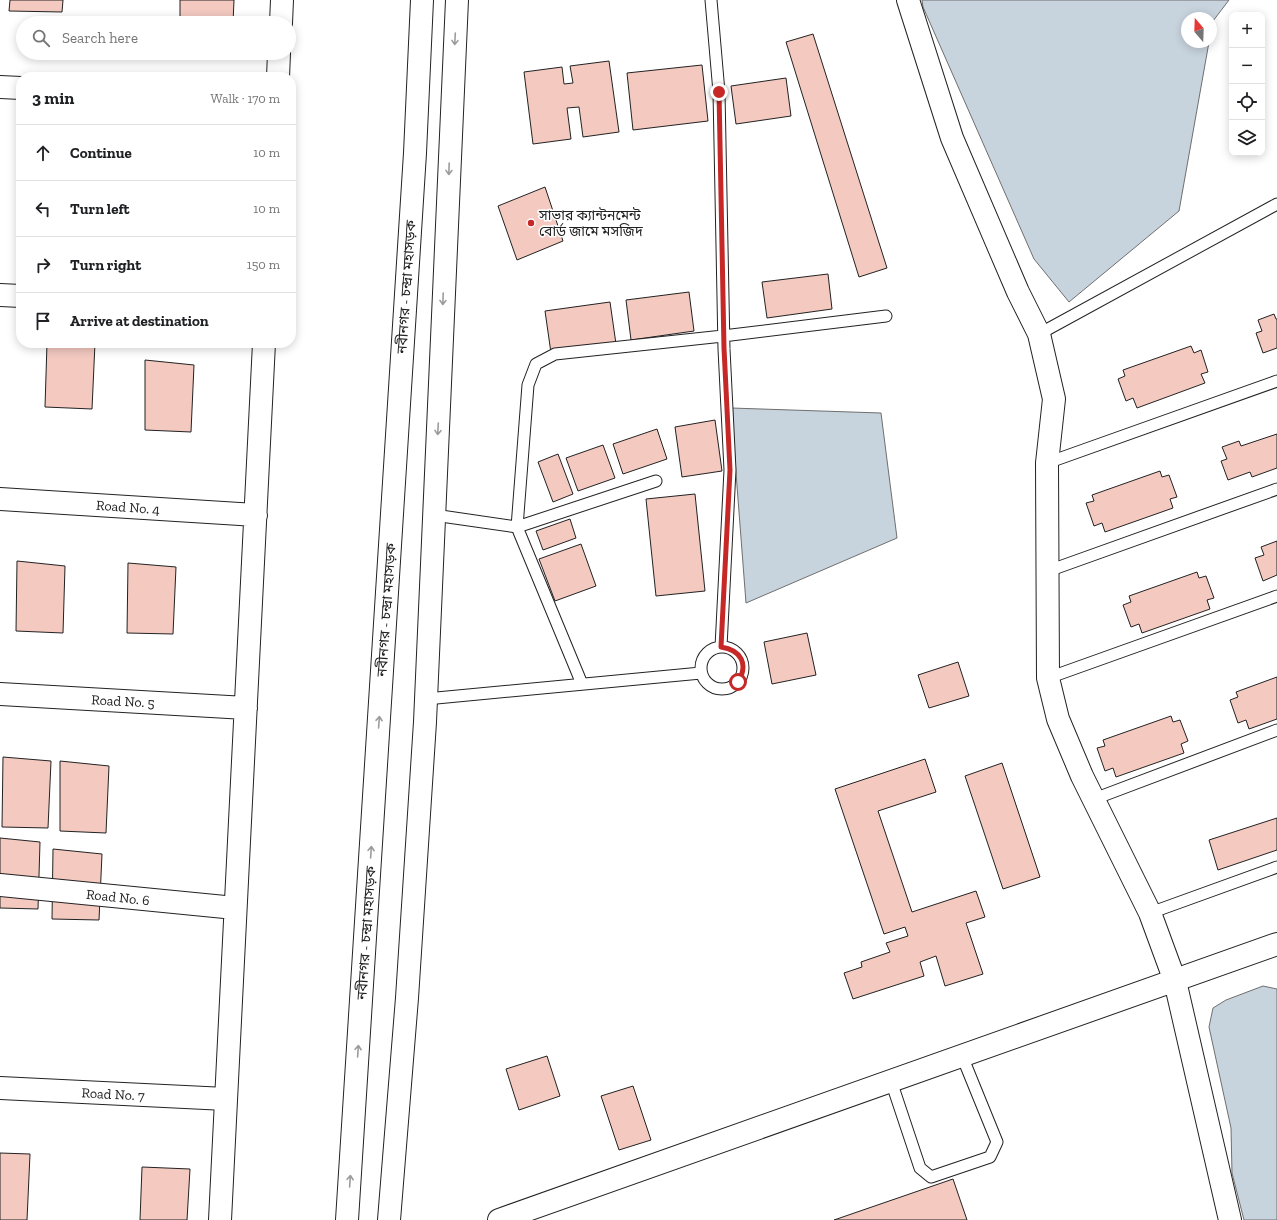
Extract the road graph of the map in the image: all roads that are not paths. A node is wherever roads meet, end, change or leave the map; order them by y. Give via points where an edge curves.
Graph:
1 (282, 0) edge
2 (422, 0) edge
3 (457, 0) edge
4 (711, 0) edge
5 (908, 0) edge
6 (281, 16) edge
7 (279, 60) edge
8 (278, 72) edge
9 (0, 87) edge
10 (16, 88) edge
11 (1277, 204) edge
12 (0, 295) edge
13 (16, 296) edge
14 (886, 316) dead end
15 (1039, 334) junction
16 (724, 336) junction
17 (264, 348) edge
18 (1277, 381) edge
19 (1047, 463) junction
20 (656, 481) dead end
21 (1277, 489) edge
22 (0, 499) edge
23 (256, 515) junction
24 (434, 515) junction
25 (517, 527) junction
26 (1048, 571) junction
27 (1277, 596) edge
28 (721, 647) junction
29 (702, 673) junction
30 (1048, 678) junction
31 (582, 684) junction
32 (0, 694) edge
33 (426, 699) junction
34 (246, 708) junction
35 (1277, 730) edge
36 (1094, 799) junction
37 (1277, 867) edge
38 (0, 885) edge
39 (236, 908) junction
40 (1150, 913) junction
41 (1277, 944) edge
42 (1175, 981) junction
43 (962, 1056) junction
44 (891, 1081) junction
45 (0, 1088) edge
46 (226, 1099) junction
47 (220, 1220) edge
48 (347, 1220) edge
49 (389, 1220) edge
50 (499, 1220) edge
51 (1230, 1220) edge

1 - 6 main road
48 -> 2 main road, নবীনগর - চন্দ্রা মহাসড়ক via 415,153
3 -> 24 main road
4 - 16 lane via 719,92
5 - 15 main road via 952,138 1018,292
7 - 8 main road
9 - 10 main road
11 - 15 lane
12 - 13 main road
14 - 16 lane
15 - 19 main road via 1054,399
16 - 25 lane via 555,354 536,364 528,385
16 - 28 lane via 730,470
17 - 23 main road
18 - 19 lane
19 - 26 main road
20 - 25 lane
21 - 26 lane
22 - 23 main road, Road No. 4
23 - 34 main road
24 - 25 lane
24 - 33 main road
25 - 31 lane
26 - 30 main road
27 - 30 lane
28 - 29 lane via 706,654 702,662
28 - 29 lane via 736,652 741,659 742,675 738,682 724,690 708,684
29 - 31 lane
30 - 36 main road via 1058,719
31 - 33 lane
32 - 34 main road, Road No. 5
33 - 49 main road via 407,998
34 - 39 main road
35 - 36 lane
36 - 40 main road
37 - 40 lane
38 - 39 main road, Road No. 6
39 - 46 main road
40 - 42 main road
41 - 42 main road
42 - 43 main road
42 - 51 main road
43 - 44 main road
43 - 44 lane via 997,1142 990,1157 931,1177 920,1168
44 - 50 main road
45 - 46 main road, Road No. 7
46 - 47 main road

